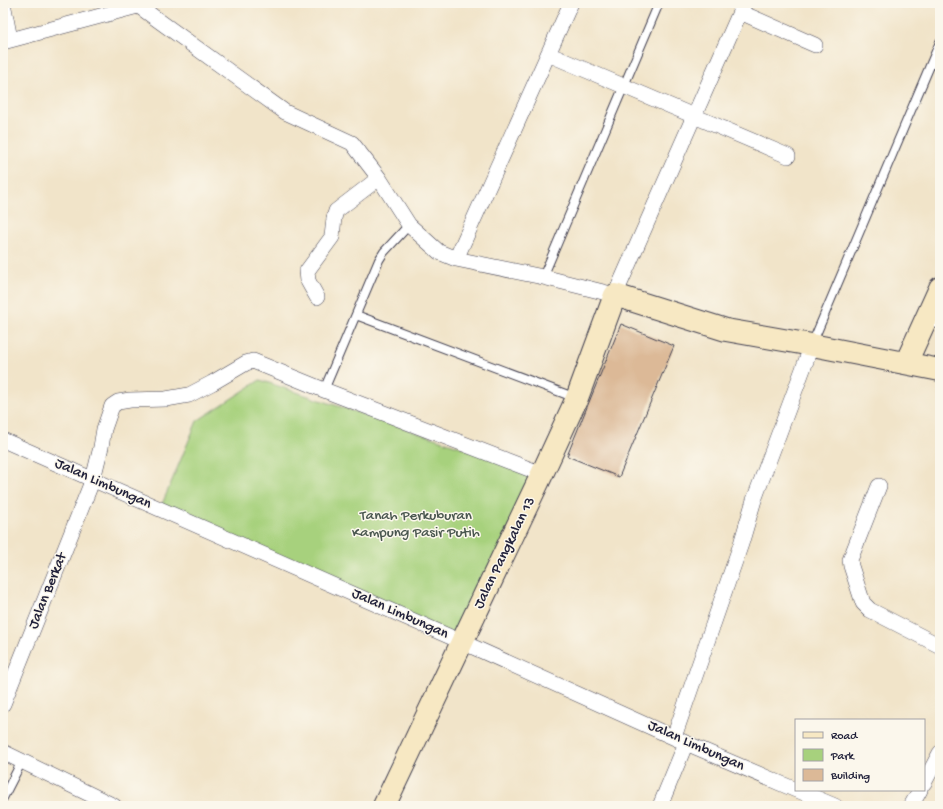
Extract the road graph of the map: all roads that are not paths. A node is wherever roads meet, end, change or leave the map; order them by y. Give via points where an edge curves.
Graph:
1 (3, 3) edge
2 (571, 3) edge
3 (659, 3) edge
4 (145, 5) edge
5 (742, 7) edge
6 (7, 41) edge
7 (940, 44) edge
8 (815, 45) dead end
9 (548, 54) junction
10 (624, 86) junction
11 (694, 116) junction
12 (788, 156) dead end
13 (379, 178) junction
14 (409, 225) junction
15 (456, 259) junction
16 (543, 277) junction
17 (940, 288) edge
18 (615, 295) junction
19 (317, 297) dead end
20 (356, 316) junction
21 (933, 322) edge
22 (812, 345) junction
23 (906, 363) junction
24 (940, 370) edge
25 (324, 390) junction
26 (577, 398) junction
27 (3, 440) edge
28 (542, 474) junction
29 (93, 479) junction
30 (879, 486) dead end
31 (462, 642) junction
32 (940, 646) edge
33 (3, 704) edge
34 (680, 740) junction
35 (3, 752) edge
36 (940, 753) edge
37 (22, 761) junction
38 (925, 781) edge
39 (795, 789) edge
40 (799, 791) edge
41 (919, 791) edge
42 (3, 798) edge
43 (114, 806) edge
44 (384, 806) edge
45 (660, 806) edge
46 (835, 806) edge
47 (911, 806) edge

1 - 6 street
2 - 9 street
3 - 10 lane
4 - 6 street
4 - 13 street via 285,112 352,143
5 - 8 street
5 - 11 street
7 - 22 lane
9 - 10 street
9 - 15 street
10 - 11 street
10 - 16 lane
11 - 12 street
11 - 18 street
13 - 14 street
13 - 19 street via 336,211 332,237 307,271 308,281
14 - 15 street via 439,252
14 - 20 lane via 379,260
15 - 16 street
16 - 18 street
17 - 21 street
18 - 22 street via 726,330
18 - 26 street, Jalan Pangkalan 13
20 - 25 lane
20 - 26 lane
21 - 23 street
22 - 23 street
22 - 34 street via 754,500
23 - 24 street
25 - 28 street
25 - 29 street, Jalan Berkat via 253,361 189,395 118,402 112,406 107,417
26 - 28 street, Jalan Pangkalan 13
27 - 29 street, Jalan Limbungan
28 - 31 street, Jalan Pangkalan 13
29 - 31 street, Jalan Limbungan
29 - 33 street, Jalan Berkat
30 - 32 street via 850,560 863,603 870,610
31 - 34 street, Jalan Limbungan
31 - 44 street, Jalan Pangkalan 13
34 - 39 street, Jalan Limbungan
34 - 45 street
35 - 37 street
36 - 38 street
37 - 42 lane
37 - 43 street
40 - 46 street, Jalan Limbungan
41 - 47 street

